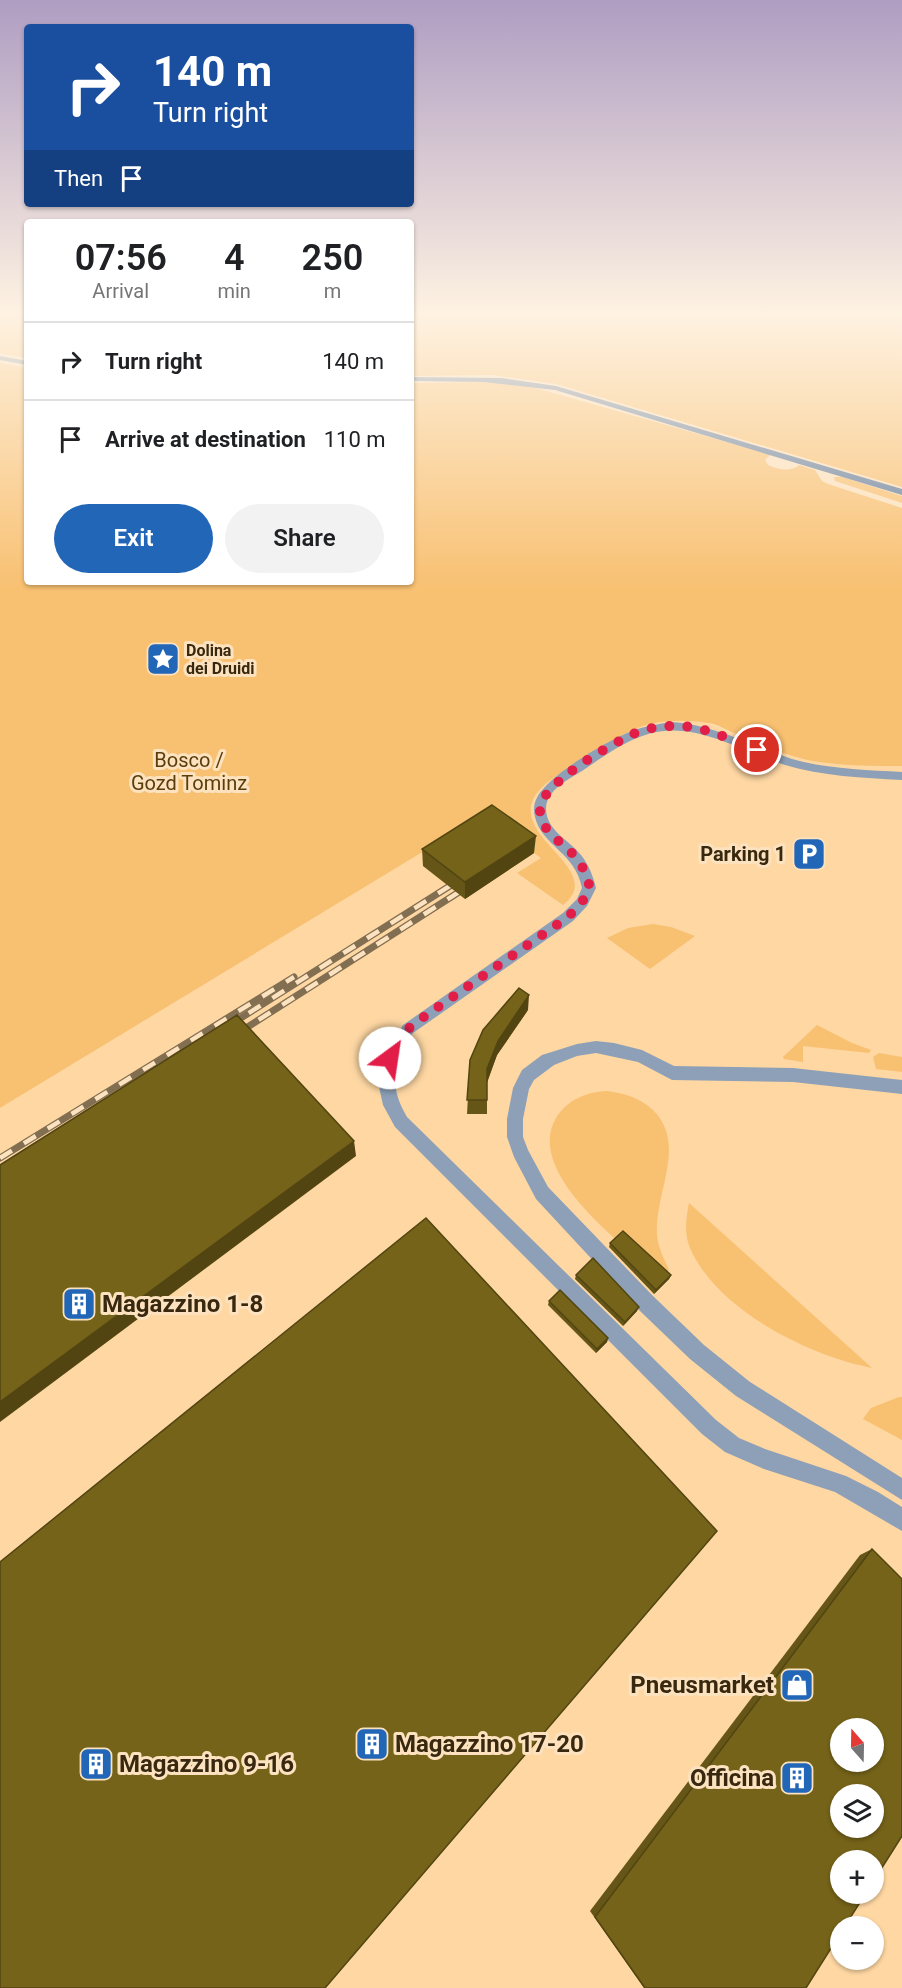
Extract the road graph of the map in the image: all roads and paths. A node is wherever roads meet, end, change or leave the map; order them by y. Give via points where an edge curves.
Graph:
1 (612, 405) edge
2 (902, 492) edge
3 (902, 776) edge
4 (902, 1087) edge
5 (902, 1490) edge
6 (902, 1520) edge

1 - 2 street
3 - 6 street via 791,762 717,735 675,725 638,733 609,748 552,787 540,808 549,831 586,872 590,888 582,902 568,917 408,1029 390,1058 387,1087 401,1122 709,1428 732,1445 764,1459 839,1483
4 - 5 street via 794,1075 672,1073 642,1057 596,1047 548,1060 528,1076 518,1100 515,1128 520,1152 542,1193 697,1352 743,1389

